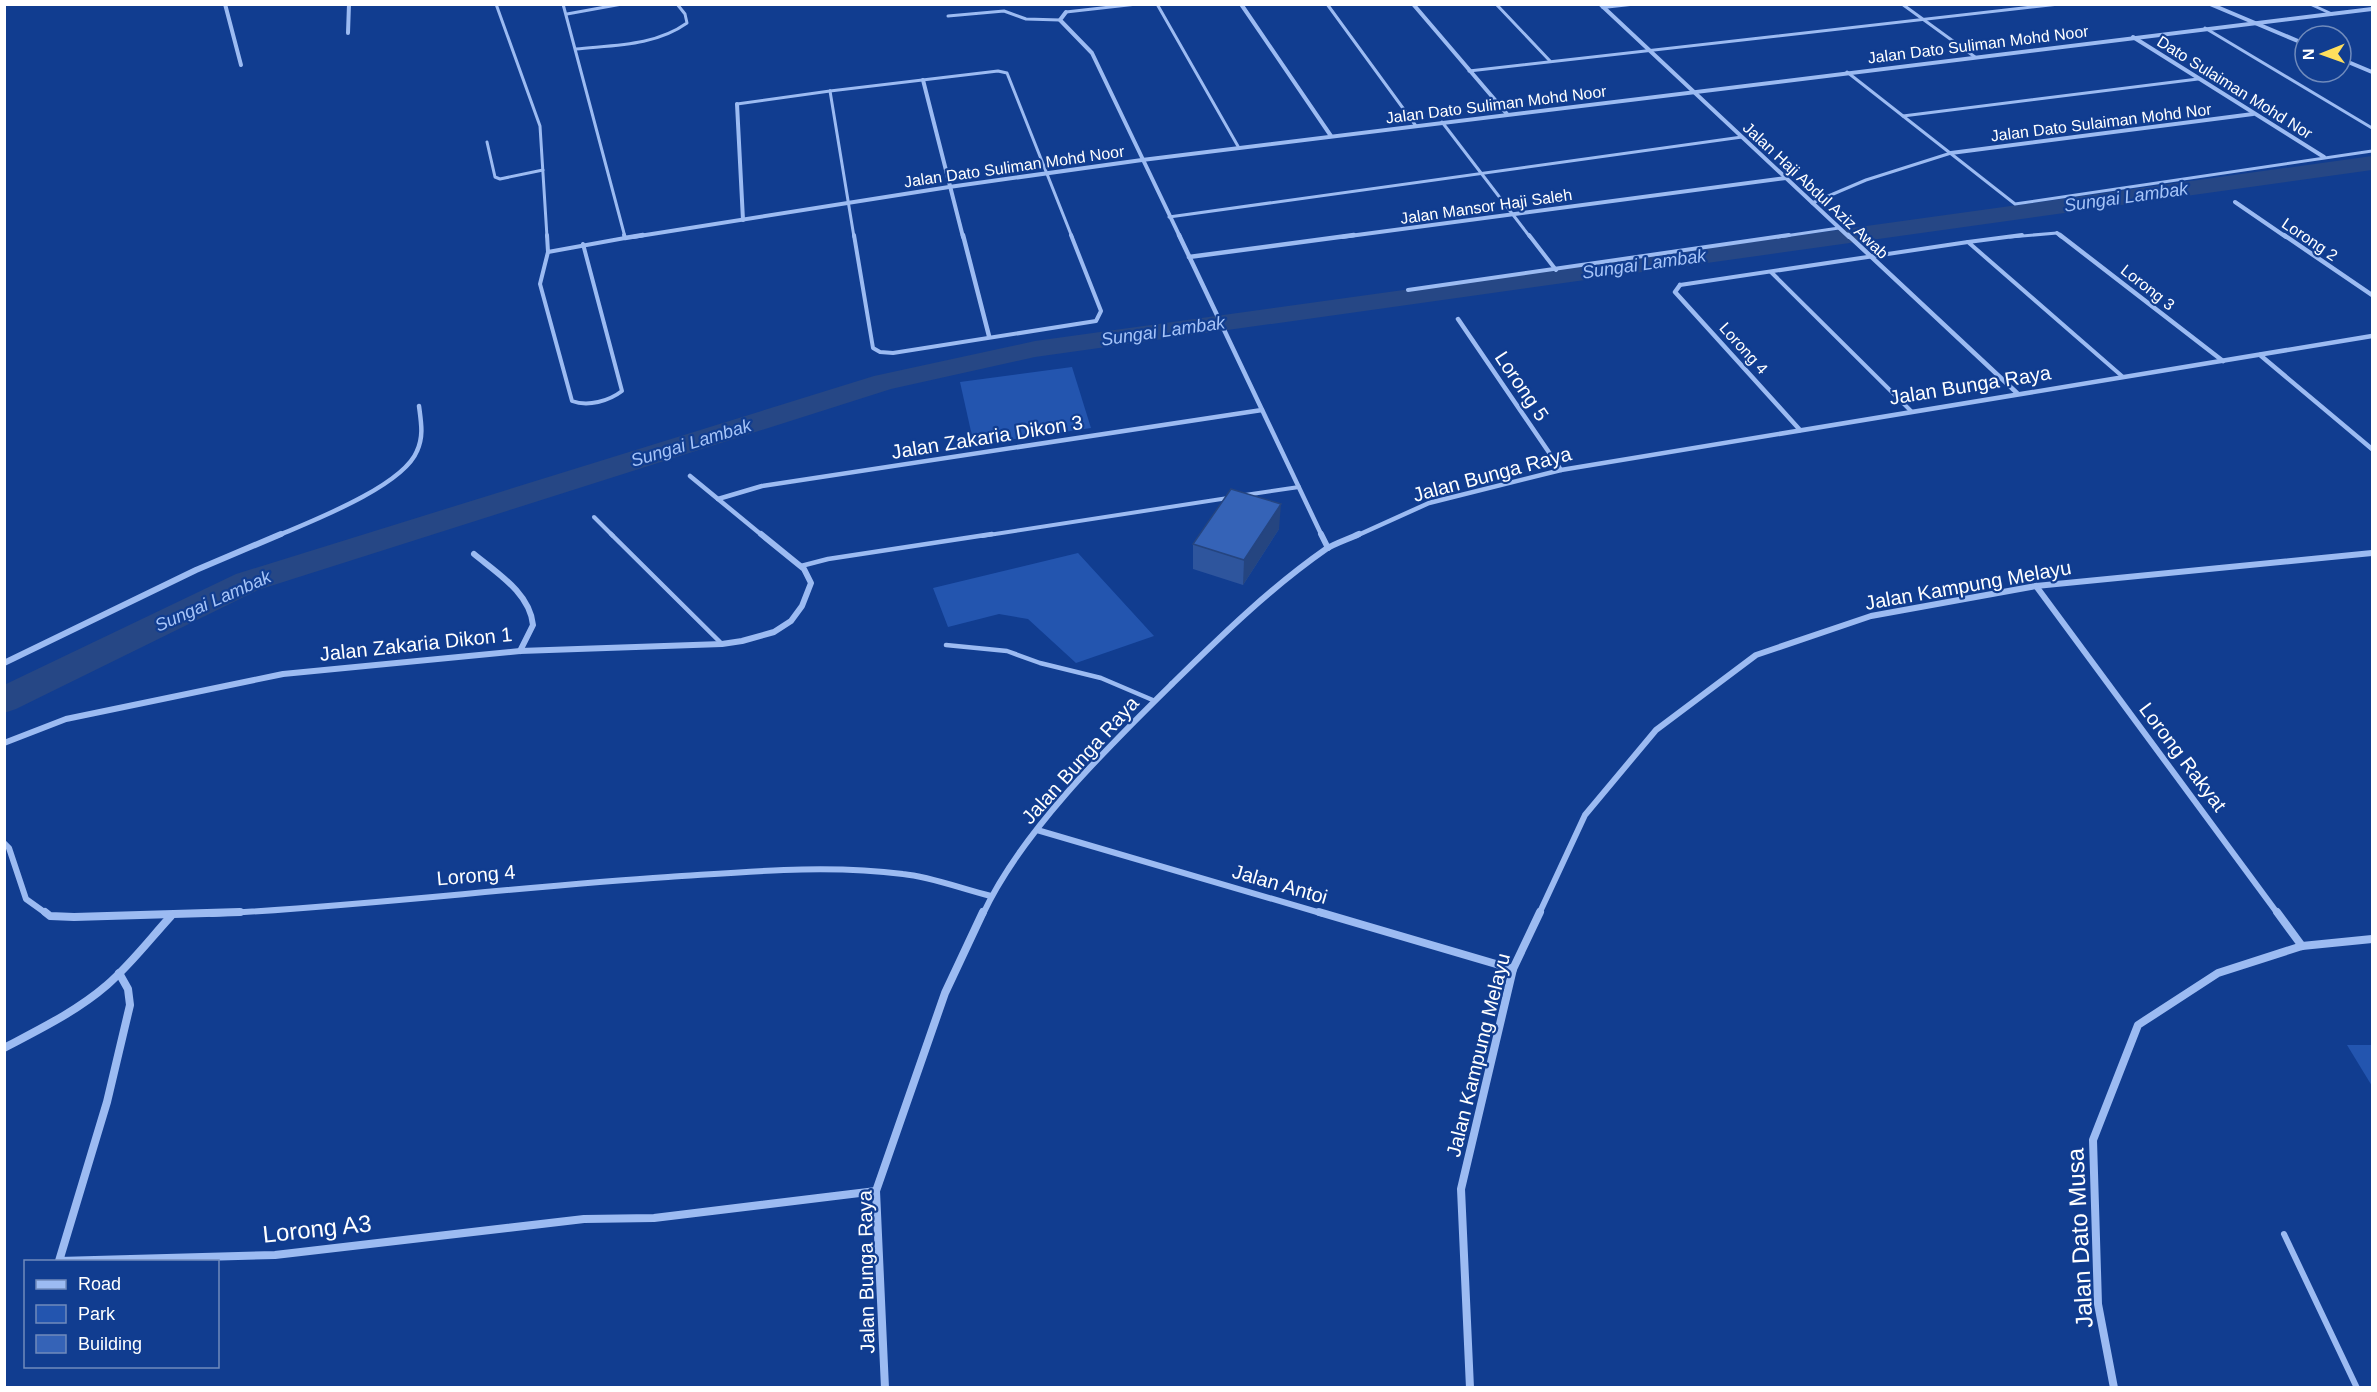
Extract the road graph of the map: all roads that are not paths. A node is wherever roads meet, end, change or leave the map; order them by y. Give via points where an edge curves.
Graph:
1 (225, 4) edge
2 (349, 4) edge
3 (496, 4) edge
4 (563, 4) edge
5 (622, 4) edge
6 (677, 4) edge
7 (1137, 4) edge
8 (1157, 4) edge
9 (1241, 4) edge
10 (1327, 4) edge
11 (1413, 4) edge
12 (1496, 4) edge
13 (1630, 4) edge
14 (1902, 4) edge
15 (2059, 4) edge
16 (2210, 4) edge
17 (2310, 4) edge
18 (1601, 6) edge
19 (2373, 9) edge
20 (1066, 12) joint
21 (567, 14) junction
22 (2332, 14) junction
23 (948, 16) dead end
24 (1060, 20) junction
25 (1923, 20) junction
26 (2255, 23) junction
27 (2205, 28) junction
28 (348, 33) dead end
29 (2133, 37) junction
30 (2293, 39) edge
31 (576, 49) junction
32 (1649, 50) junction
33 (1975, 57) junction
34 (1551, 61) junction
35 (2353, 64) edge
36 (241, 65) dead end
37 (1470, 70) junction
38 (1847, 72) junction
39 (2373, 72) edge
40 (2198, 79) junction
41 (923, 80) junction
42 (830, 91) junction
43 (1693, 91) junction
44 (737, 104) joint
45 (1507, 114) junction
46 (2253, 114) junction
47 (1903, 116) junction
48 (1442, 122) junction
49 (1416, 126) junction
50 (2373, 128) edge
51 (1331, 136) junction
52 (1742, 137) junction
53 (487, 142) dead end
54 (1239, 148) junction
55 (2373, 151) edge
56 (1951, 153) junction
57 (2324, 158) junction
58 (1142, 160) junction
59 (543, 170) junction
60 (1480, 172) junction
61 (1047, 173) junction
62 (1786, 178) junction
63 (949, 187) junction
64 (2235, 202) dead end
65 (850, 203) junction
66 (1812, 203) junction
67 (1514, 214) junction
68 (1169, 217) junction
69 (743, 220) junction
70 (1841, 230) junction
71 (2057, 233) joint
72 (625, 238) junction
73 (1968, 242) junction
74 (583, 244) junction
75 (549, 252) junction
76 (1189, 257) junction
77 (1870, 257) junction
78 (1556, 270) junction
79 (1771, 272) junction
80 (1680, 285) joint
81 (1408, 290) dead end
82 (2373, 296) edge
83 (1458, 319) dead end
84 (989, 336) junction
85 (2373, 336) edge
86 (2260, 355) junction
87 (2223, 361) junction
88 (2123, 377) junction
89 (2017, 393) junction
90 (419, 406) dead end
91 (1262, 410) junction
92 (1911, 411) junction
93 (1800, 430) junction
94 (2373, 449) edge
95 (1561, 470) junction
96 (690, 476) dead end
97 (1299, 487) junction
98 (718, 499) junction
99 (594, 517) dead end
100 (1328, 548) junction
101 (2373, 553) edge
102 (474, 554) dead end
103 (801, 566) junction
104 (2036, 586) junction
105 (722, 644) junction
106 (946, 645) dead end
107 (520, 651) junction
108 (4, 663) edge
109 (1155, 701) junction
110 (4, 743) edge
111 (1037, 830) junction
112 (4, 843) edge
113 (991, 896) junction
114 (171, 916) junction
115 (2373, 939) edge
116 (2302, 946) junction
117 (1513, 969) junction
118 (119, 973) junction
119 (4, 1048) edge
120 (876, 1191) junction
121 (2284, 1233) dead end
122 (59, 1260) edge
123 (95, 1260) edge
124 (885, 1388) edge
125 (1470, 1388) edge
126 (2115, 1388) edge
127 (2357, 1388) edge

1 - 36 street
2 - 28 street
3 - 59 lane via 540,126
4 - 21 lane
5 - 21 lane
6 - 31 lane via 687,23 670,34
7 - 20 lane
8 - 54 lane
9 - 51 street
10 - 49 lane
11 - 37 street
12 - 34 lane
13 - 18 street
14 - 25 lane
15 - 25 lane
16 - 26 street
17 - 22 lane
18 - 32 street, Jalan Haji Abdul Aziz Awab
19 - 22 street, Jalan Dato Suliman Mohd Noor
20 - 24 street
21 - 31 lane
22 - 26 street, Jalan Dato Suliman Mohd Noor
23 - 24 lane via 994,10 1026,19
24 - 58 street via 1092,53
25 - 32 lane
25 - 33 lane
26 - 27 street, Jalan Dato Suliman Mohd Noor
26 - 30 street
27 - 29 street, Jalan Dato Suliman Mohd Noor
27 - 50 lane
29 - 33 street, Jalan Dato Suliman Mohd Noor
29 - 40 street, Dato Sulaiman Mohd Nor
31 - 72 lane
32 - 34 lane
32 - 43 street, Jalan Haji Abdul Aziz Awab
33 - 38 street, Jalan Dato Suliman Mohd Noor
34 - 37 lane
35 - 39 street
37 - 45 street
38 - 43 street, Jalan Dato Suliman Mohd Noor
38 - 47 lane
40 - 46 street, Dato Sulaiman Mohd Nor
40 - 47 lane
41 - 42 lane
41 - 61 lane via 1007,73
41 - 63 street
42 - 44 lane
42 - 65 lane
43 - 45 street, Jalan Dato Suliman Mohd Noor
43 - 52 street, Jalan Haji Abdul Aziz Awab
44 - 69 street
45 - 48 street, Jalan Dato Suliman Mohd Noor
46 - 56 street, Jalan Dato Sulaiman Mohd Nor
46 - 57 street, Dato Sulaiman Mohd Nor
47 - 56 lane
48 - 49 street, Jalan Dato Suliman Mohd Noor
48 - 60 lane
49 - 51 street, Jalan Dato Suliman Mohd Noor
51 - 54 street, Jalan Dato Suliman Mohd Noor
52 - 60 lane
52 - 62 street, Jalan Haji Abdul Aziz Awab
53 - 59 lane via 495,177
54 - 58 street, Jalan Dato Suliman Mohd Noor
55 - 57 lane
56 - 57 lane via 2015,204
56 - 66 lane via 1866,180
58 - 61 street, Jalan Dato Suliman Mohd Noor
58 - 68 street
59 - 75 lane
60 - 67 lane
60 - 68 lane
61 - 63 street, Jalan Dato Suliman Mohd Noor
61 - 84 lane via 1101,311 1100,317 1096,321
62 - 66 street, Jalan Haji Abdul Aziz Awab
62 - 67 street, Jalan Mansor Haji Saleh
63 - 65 street, Jalan Dato Suliman Mohd Noor
63 - 84 street
64 - 82 street, Lorong 2
65 - 69 street, Jalan Dato Suliman Mohd Noor
65 - 84 lane via 873,348 893,353
66 - 70 street, Jalan Haji Abdul Aziz Awab
67 - 76 street, Jalan Mansor Haji Saleh
67 - 78 lane
68 - 76 street
69 - 72 street, Jalan Dato Suliman Mohd Noor
70 - 77 street, Jalan Haji Abdul Aziz Awab
70 - 78 lane
71 - 73 lane
71 - 87 street, Lorong 3
72 - 74 lane
73 - 77 lane
73 - 88 lane
74 - 75 lane
74 - 75 lane via 622,391 579,405 572,401 540,284
76 - 91 street
77 - 79 lane
77 - 89 street, Jalan Haji Abdul Aziz Awab
78 - 81 lane
79 - 80 lane
79 - 92 lane
80 - 93 street, Lorong 4 via 1675,292
83 - 95 street, Lorong 5
85 - 86 street, Jalan Bunga Raya
86 - 87 street, Jalan Bunga Raya
86 - 94 street
87 - 88 street, Jalan Bunga Raya
88 - 89 street, Jalan Bunga Raya
89 - 92 street, Jalan Bunga Raya
90 - 108 street via 422,434 417,453 403,470 377,489 196,570
91 - 97 street
91 - 98 street, Jalan Zakaria Dikon 3 via 762,486
92 - 93 street, Jalan Bunga Raya
93 - 95 street, Jalan Bunga Raya
95 - 100 street, Jalan Bunga Raya via 1428,503
96 - 98 street
97 - 100 street
97 - 103 lane
98 - 103 street
99 - 105 lane
100 - 109 street, Jalan Bunga Raya via 1237,620
101 - 104 street, Jalan Kampung Melayu
102 - 107 street via 529,605 533,626
103 - 105 street, Jalan Zakaria Dikon 1 via 811,583 798,614 779,629 753,639
104 - 116 street, Lorong Rakyat
104 - 117 street, Jalan Kampung Melayu via 1870,616 1756,655 1656,730 1585,815
105 - 107 street, Jalan Zakaria Dikon 1
106 - 109 lane via 1007,651 1101,678
107 - 110 street, Jalan Zakaria Dikon 1 via 283,674 66,718
109 - 111 street, Jalan Bunga Raya via 1114,741
111 - 113 street, Jalan Bunga Raya
111 - 117 street, Jalan Antoi
112 - 114 street, Lorong 4 via 26,899 50,916
113 - 114 street, Lorong 4 via 906,874 795,869
113 - 120 street, Jalan Bunga Raya via 945,993
114 - 118 street
115 - 116 street, Jalan Dato Musa
116 - 126 street, Jalan Dato Musa via 2218,973 2138,1025 2093,1140 2098,1304
117 - 125 street, Jalan Kampung Melayu via 1461,1188
118 - 119 street via 51,1024
118 - 122 street, Lorong A3 via 128,989 130,1005 107,1102
120 - 123 street, Lorong A3 via 654,1218 584,1219 275,1255
120 - 124 street, Jalan Bunga Raya
121 - 127 lane

